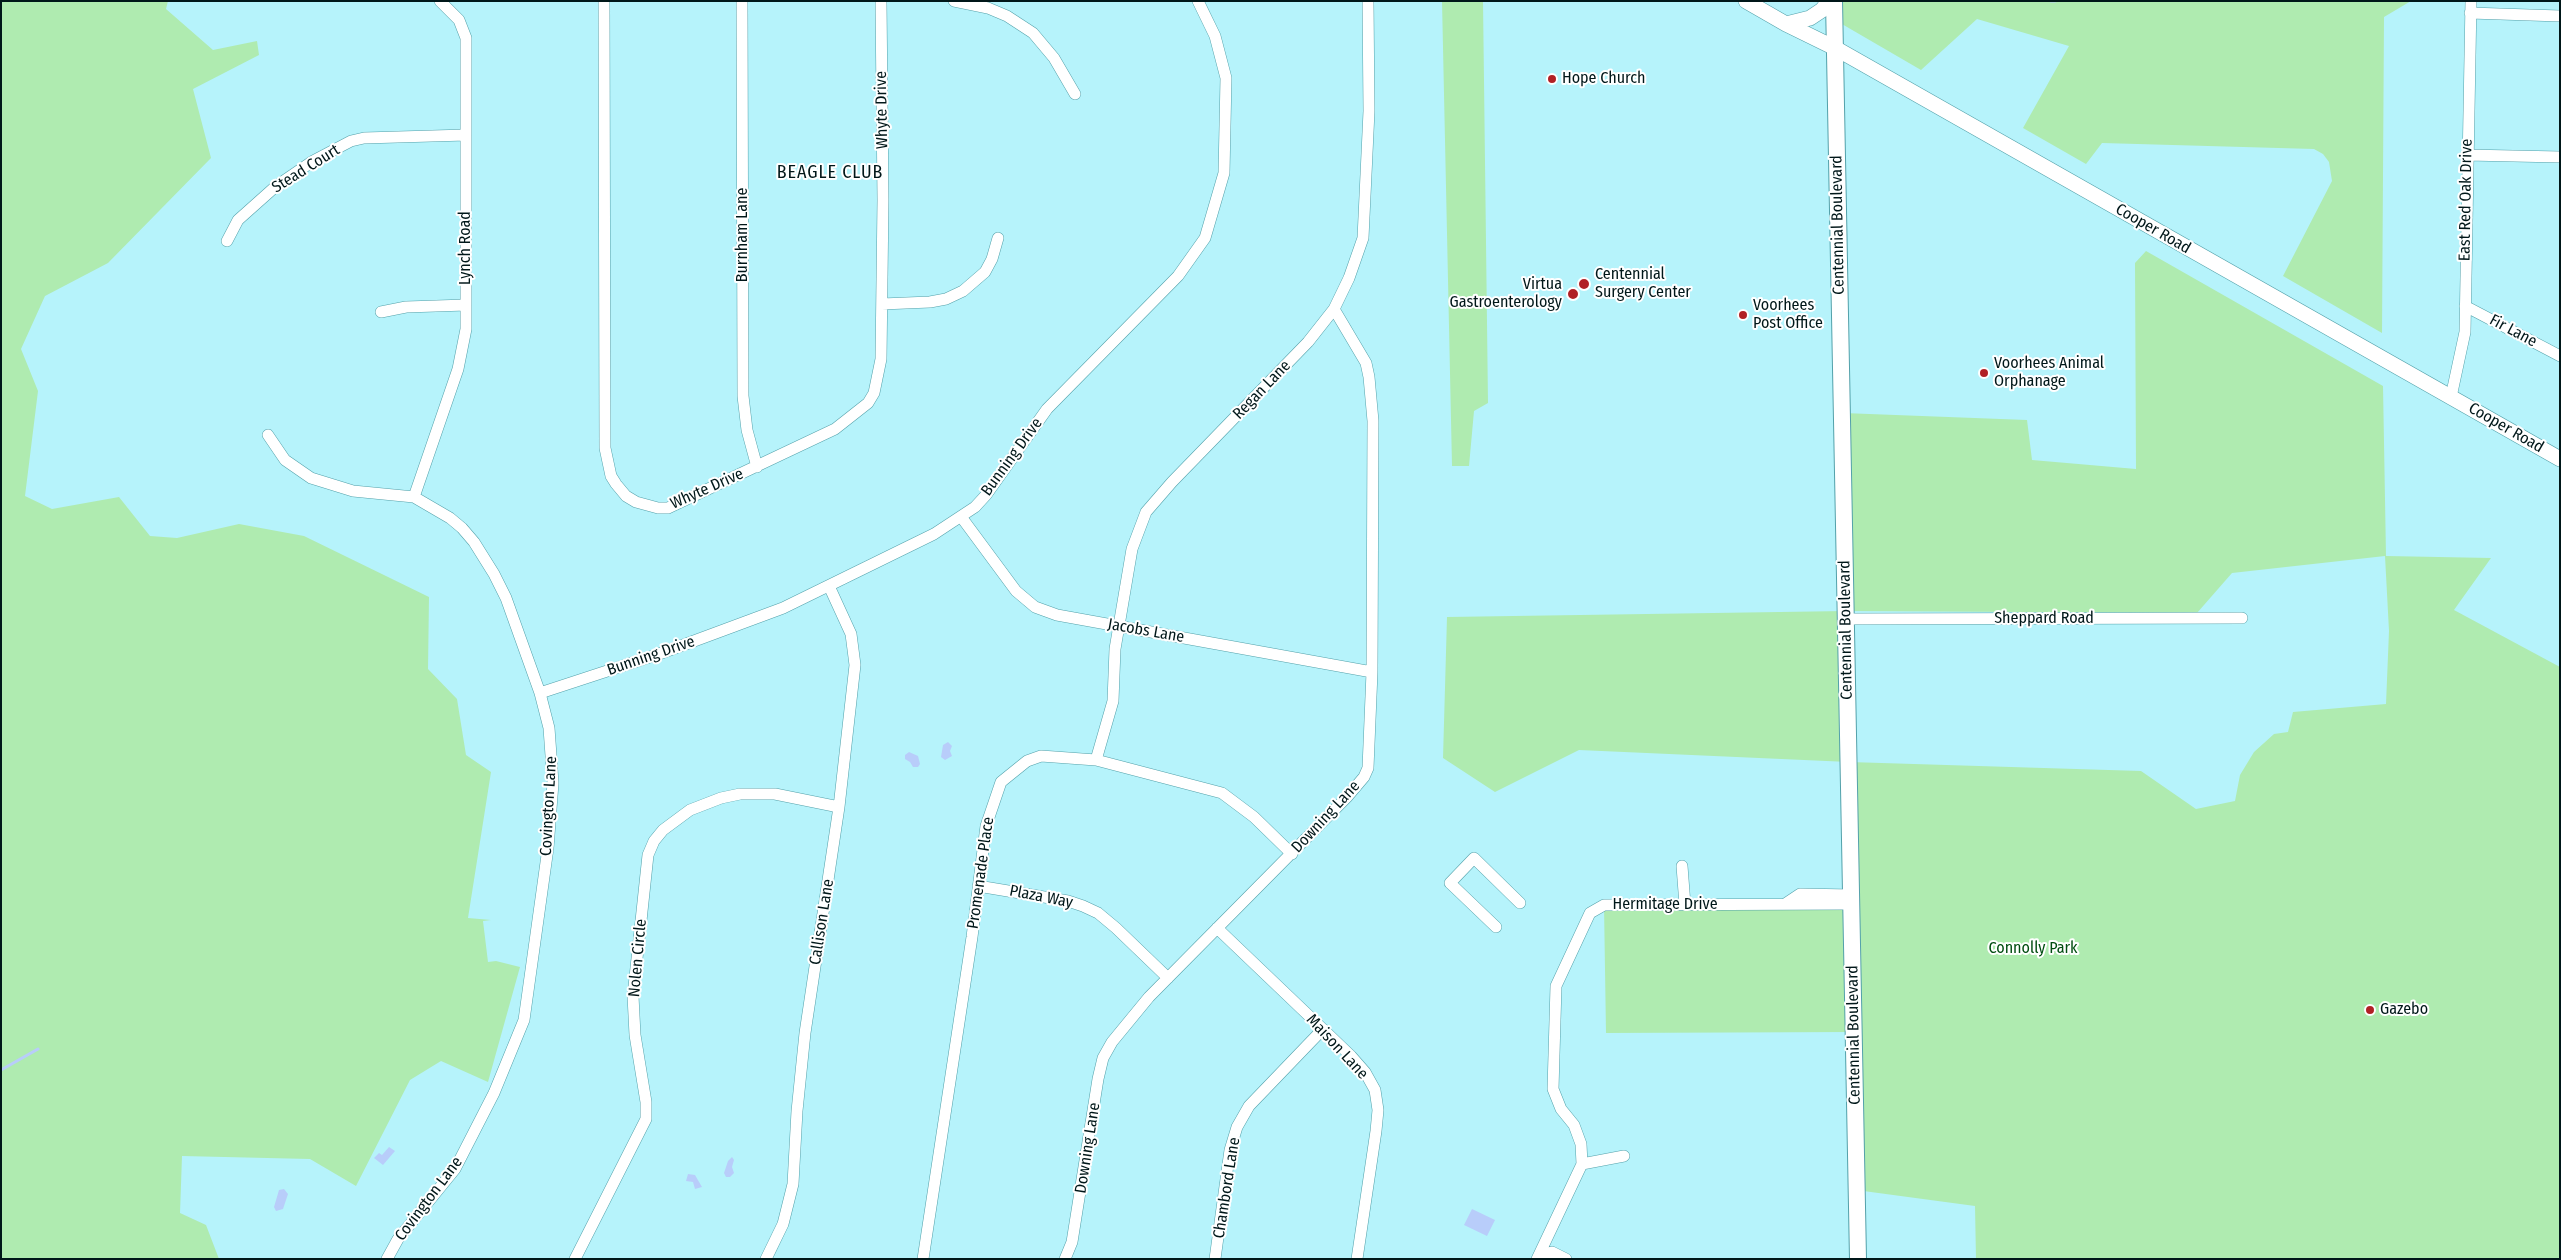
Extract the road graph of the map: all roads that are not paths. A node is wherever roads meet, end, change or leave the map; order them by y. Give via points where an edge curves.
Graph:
1 (440, 1) edge
2 (604, 1) edge
3 (742, 1) edge
4 (881, 1) edge
5 (892, 1) edge
6 (954, 1) edge
7 (1198, 1) edge
8 (1368, 1) edge
9 (1746, 1) edge
10 (1829, 1) edge
11 (1834, 1) edge
12 (2471, 7) edge
13 (2560, 16) edge
14 (1786, 24) junction
15 (1835, 48) junction
16 (1075, 94) dead end
17 (466, 135) junction
18 (2467, 155) junction
19 (2560, 157) edge
20 (998, 238) dead end
21 (227, 241) dead end
22 (882, 304) junction
23 (466, 305) junction
24 (2465, 306) junction
25 (1334, 309) junction
26 (381, 312) dead end
27 (2560, 356) edge
28 (2451, 397) junction
29 (268, 435) dead end
30 (2560, 459) edge
31 (757, 466) junction
32 (414, 497) junction
33 (962, 518) junction
34 (829, 586) junction
35 (2242, 618) dead end
36 (1846, 619) junction
37 (1119, 626) junction
38 (1372, 672) junction
39 (540, 694) junction
40 (1096, 760) junction
41 (839, 807) junction
42 (1292, 854) junction
43 (1682, 866) dead end
44 (978, 886) junction
45 (1851, 900) junction
46 (1520, 903) dead end
47 (1685, 904) junction
48 (1496, 927) dead end
49 (1217, 928) junction
50 (1168, 978) junction
51 (1323, 1029) junction
52 (1624, 1156) dead end
53 (1582, 1164) junction
54 (1539, 1257) edge
55 (387, 1259) edge
56 (575, 1259) edge
57 (766, 1259) edge
58 (923, 1259) edge
59 (1065, 1259) edge
60 (1215, 1259) edge
61 (1357, 1259) edge
62 (1566, 1259) edge
63 (1858, 1259) edge

1 - 17 street, Lynch Road via 459,20 466,38
2 - 31 street, Whyte Drive via 605,448 611,476 626,496 636,502 648,507 668,508
3 - 31 street, Burnham Lane via 742,396
4 - 5 street
4 - 22 street, Whyte Drive
6 - 16 street via 988,8 1033,33 1054,58
7 - 33 street, Bunning Drive via 1215,36 1226,78 1224,173 1205,238 1178,276 1047,409 986,495
8 - 25 street, Regan Lane via 1369,111 1363,238
9 - 14 street, Cooper Road
10 - 14 street via 1810,18
11 - 15 main road, Centennial Boulevard
12 - 13 street
12 - 18 street, East Red Oak Drive
14 - 15 street, Cooper Road
15 - 28 street, Cooper Road
15 - 36 main road, Centennial Boulevard
17 - 21 street, Stead Court via 351,141 313,161 275,187 238,220
17 - 23 street, Lynch Road
18 - 19 street
18 - 24 street, East Red Oak Drive
20 - 22 street via 985,272 963,290 946,299 930,302
22 - 31 street, Whyte Drive via 879,379 868,403 835,429
23 - 26 street via 406,307
23 - 32 street, Lynch Road via 465,338 458,369
24 - 27 street, Fir Lane
24 - 28 street, East Red Oak Drive via 2464,339
25 - 37 street, Regan Lane via 1308,342 1146,512 1132,549
25 - 38 street, Downing Lane via 1356,345 1369,377 1373,421
28 - 30 street, Cooper Road
29 - 32 street, Covington Lane via 285,460 311,478 353,491
32 - 39 street, Covington Lane via 450,518 474,542 506,598
33 - 34 street, Bunning Drive
33 - 37 street, Jacobs Lane via 1005,579 1035,607 1057,615
34 - 39 street, Bunning Drive via 782,608 668,651
34 - 41 street, Callison Lane via 851,634 855,664
35 - 36 street, Sheppard Road
36 - 45 main road, Centennial Boulevard
37 - 38 street, Jacobs Lane
37 - 40 street, Regan Lane via 1113,701
38 - 42 street, Downing Lane via 1368,768 1347,797
39 - 55 street, Covington Lane via 549,728 553,782 548,848 524,1020 494,1093 455,1169 398,1239
40 - 42 street, Promenade Place via 1222,793 1254,817
40 - 44 street, Promenade Place via 1041,756 1027,761 1001,782 986,826
41 - 56 street, Nolen Circle via 775,794 740,794 690,810 654,841 648,855 633,996 646,1119
41 - 57 street, Callison Lane via 805,1033 796,1111 793,1184 783,1224
42 - 49 street, Downing Lane
43 - 47 street
44 - 50 street, Plaza Way via 1068,901 1098,913
44 - 58 street, Promenade Place
45 - 47 street, Hermitage Drive via 1800,894 1784,904
45 - 63 main road, Centennial Boulevard
46 - 48 street via 1474,858 1450,883
47 - 53 street, Hermitage Drive via 1604,905 1590,912 1556,986 1553,1089 1561,1110 1574,1125 1581,1144
49 - 50 street, Downing Lane
49 - 51 street, Maison Lane
50 - 59 street, Downing Lane via 1112,1042 1104,1058 1072,1242
51 - 60 street, Chambord Lane via 1249,1106 1237,1127 1230,1150
51 - 61 street, Maison Lane via 1365,1072 1375,1090 1378,1110
52 - 53 street
53 - 54 street
54 - 62 street via 1552,1252

